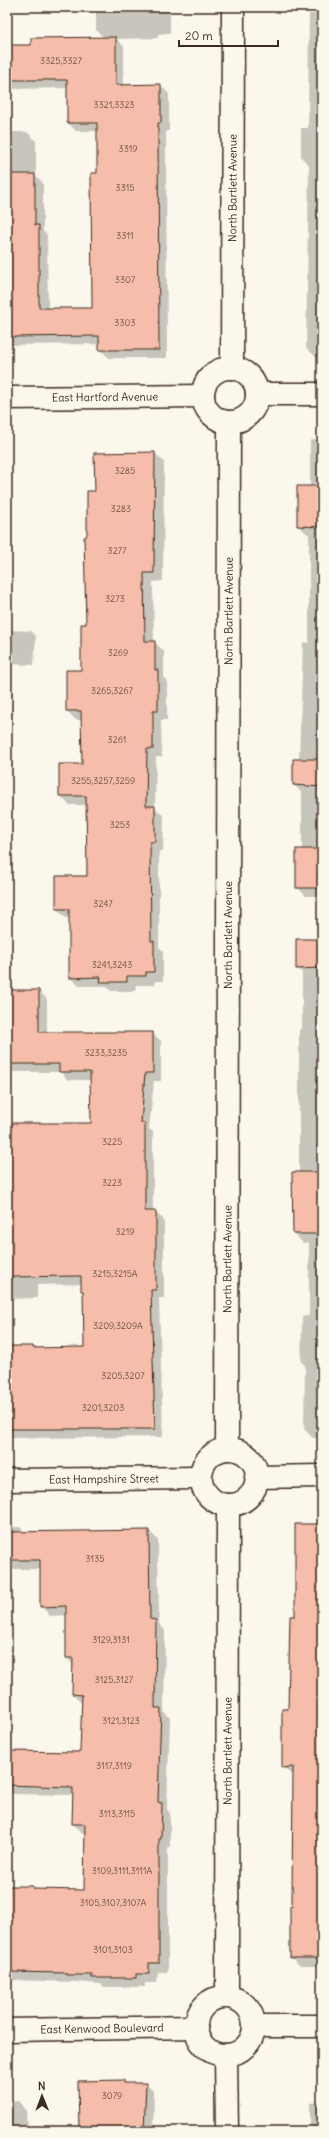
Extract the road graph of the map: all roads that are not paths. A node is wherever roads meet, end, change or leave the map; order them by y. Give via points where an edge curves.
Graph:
1 (233, 7) edge
2 (232, 368) junction
3 (257, 394) junction
4 (322, 394) edge
5 (203, 396) junction
6 (7, 398) edge
7 (229, 422) junction
8 (227, 1449) junction
9 (322, 1476) edge
10 (256, 1477) junction
11 (200, 1478) junction
12 (7, 1480) edge
13 (228, 1505) junction
14 (227, 1996) junction
15 (254, 2026) junction
16 (322, 2026) edge
17 (196, 2027) junction
18 (7, 2030) edge
19 (226, 2055) junction
20 (227, 2131) edge

1 - 2 street, North Bartlett Avenue
2 - 3 street via 249,376
2 - 5 street via 214,373 208,379
3 - 4 street
3 - 7 street via 257,402 249,414
5 - 6 street, East Hartford Avenue
5 - 7 street via 214,417
7 - 8 street, North Bartlett Avenue
8 - 10 street via 237,1450 250,1458
8 - 11 street via 208,1457
9 - 10 street
10 - 13 street via 251,1494 239,1503
11 - 12 street, East Hampshire Street
11 - 13 street via 210,1498
13 - 14 street, North Bartlett Avenue
14 - 15 street via 244,2003 250,2009
14 - 17 street via 209,2002 202,2008
15 - 16 street
15 - 19 street via 249,2043 235,2053
17 - 18 street, East Kenwood Boulevard
17 - 19 street via 202,2044
19 - 20 street

